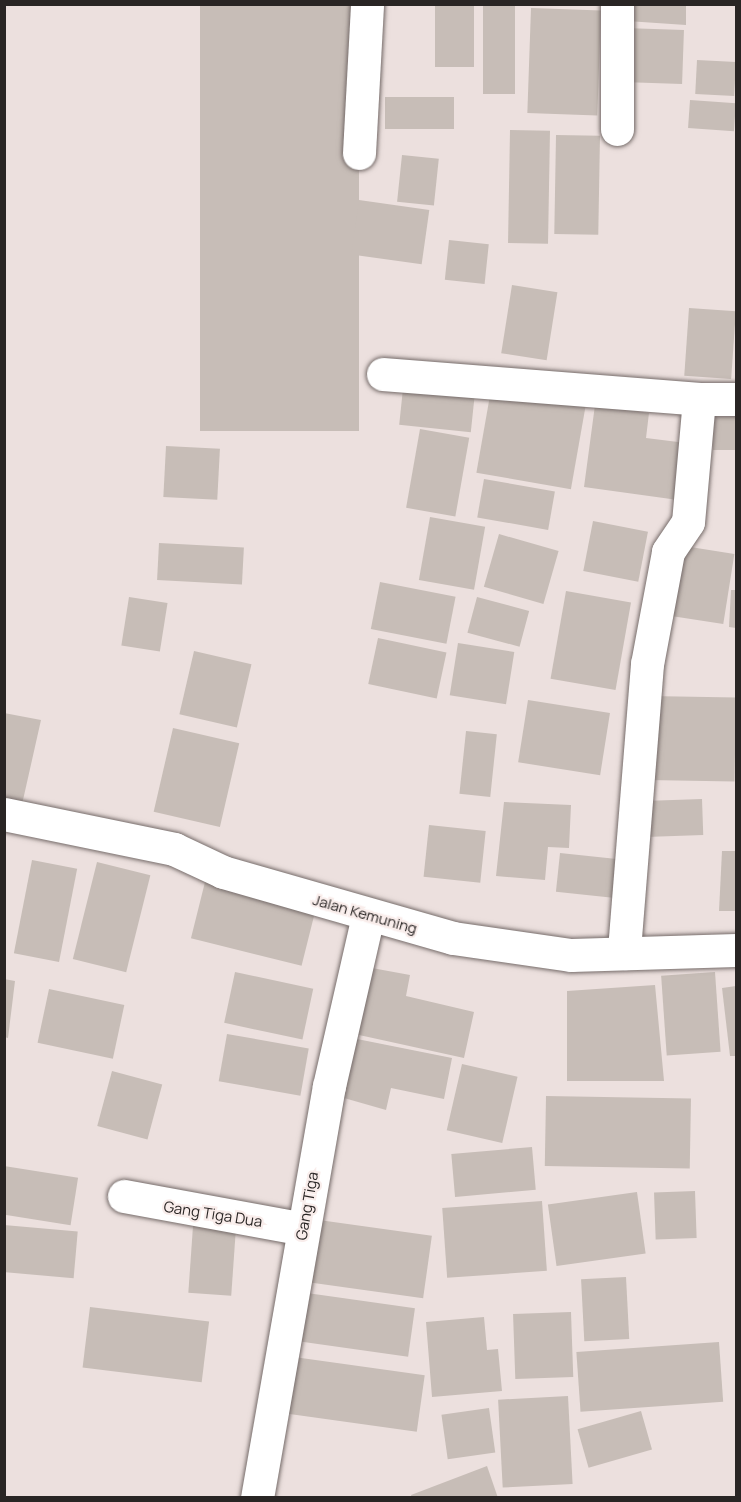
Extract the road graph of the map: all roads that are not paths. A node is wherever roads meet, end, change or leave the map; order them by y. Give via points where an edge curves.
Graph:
1 (367, 4) edge
2 (617, 4) edge
3 (617, 129) dead end
4 (359, 153) dead end
5 (383, 374) dead end
6 (699, 399) junction
7 (736, 399) edge
8 (4, 814) edge
9 (368, 916) junction
10 (736, 950) edge
11 (624, 953) junction
12 (124, 1196) dead end
13 (303, 1229) junction
14 (257, 1497) edge

1 - 4 street
2 - 3 street
5 - 6 street
6 - 7 street
6 - 11 street via 688,522 668,552 647,664
8 - 9 street, Jalan Kemuning via 174,849 223,872
9 - 11 street, Jalan Kemuning via 453,938 571,955
9 - 13 street, Gang Tiga via 329,1086
10 - 11 street, Jalan Kemuning
12 - 13 street, Gang Tiga Dua
13 - 14 street, Gang Tiga

